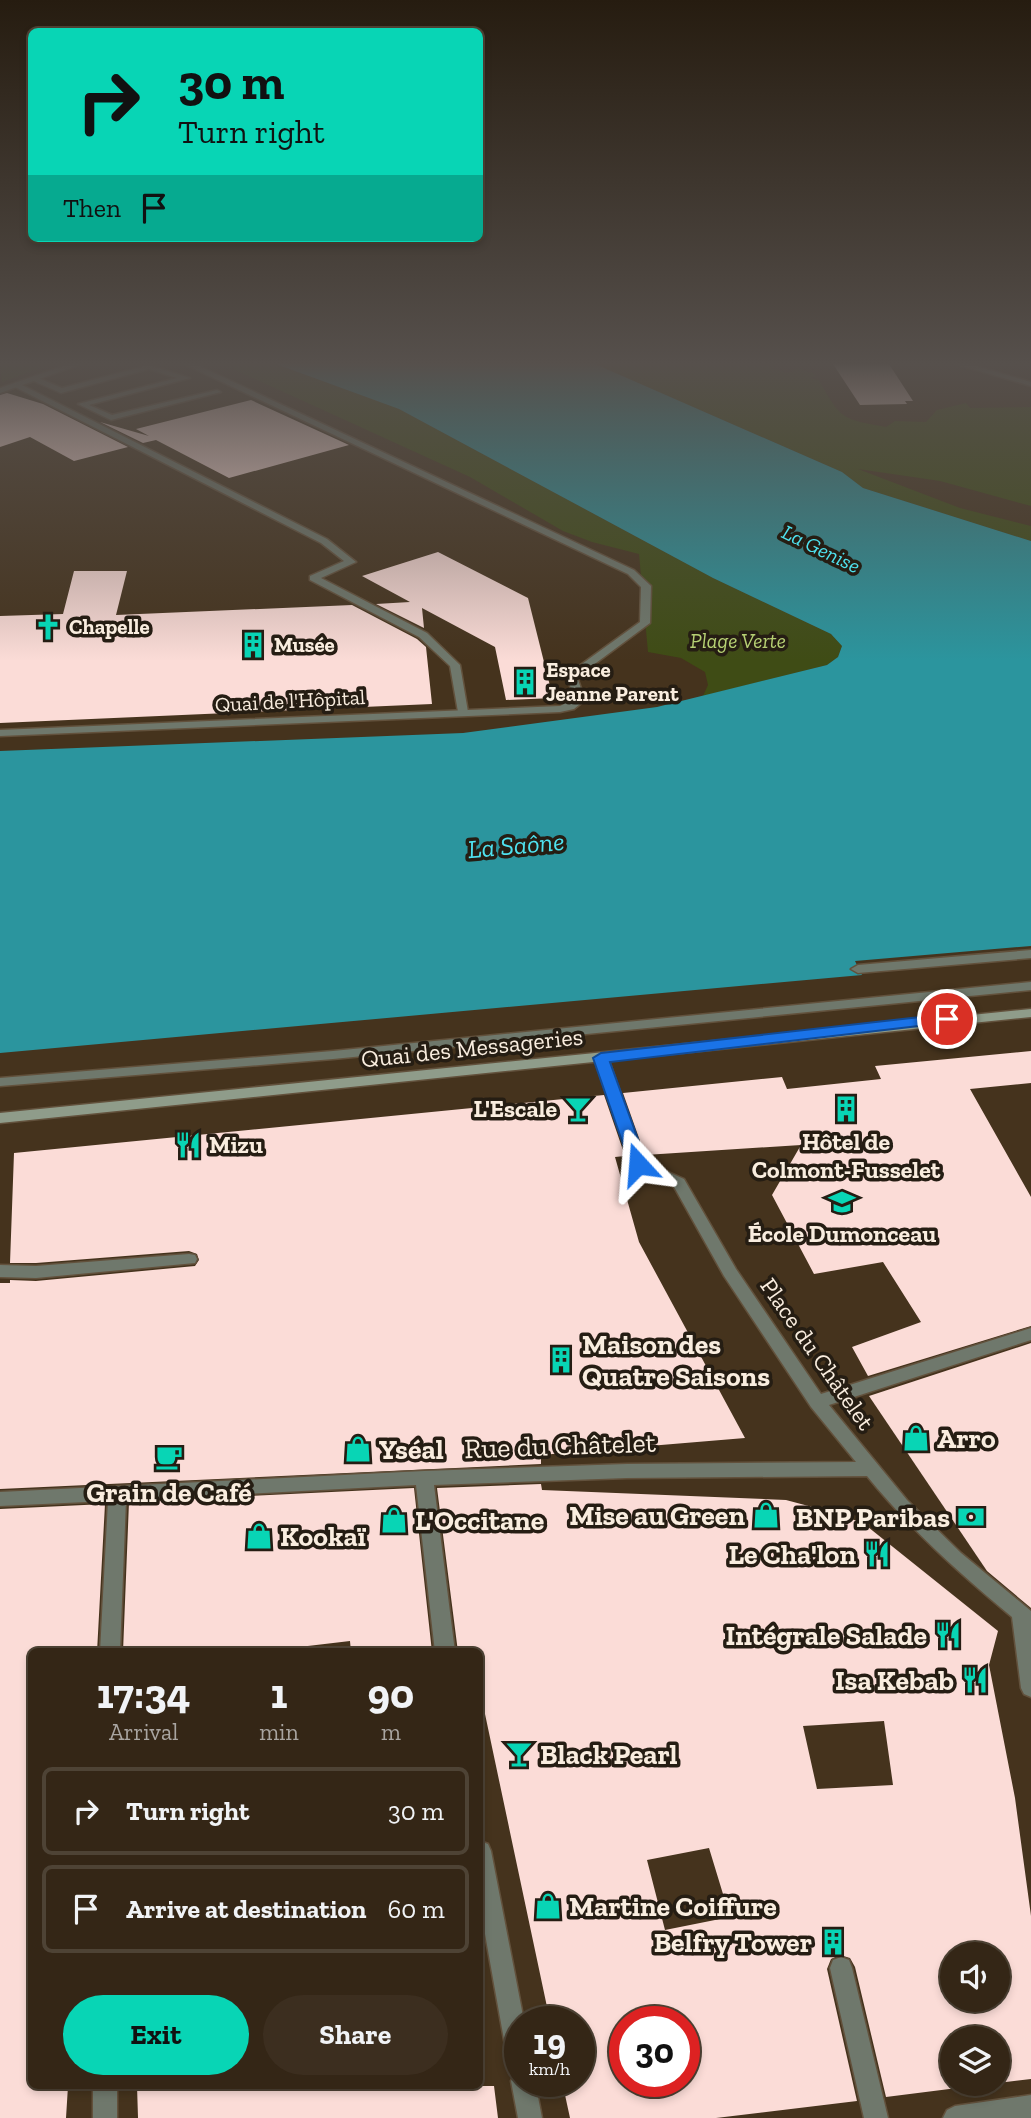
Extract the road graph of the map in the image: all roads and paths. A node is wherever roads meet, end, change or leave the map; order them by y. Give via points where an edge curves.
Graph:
1 (171, 463) edge
2 (402, 463) edge
3 (463, 712) junction
4 (0, 733) edge
5 (1031, 954) edge
6 (858, 969) dead end
7 (1031, 986) edge
8 (1031, 1013) edge
9 (601, 1058) junction
10 (0, 1082) edge
11 (0, 1118) edge
12 (189, 1259) dead end
13 (0, 1270) edge
14 (1031, 1334) edge
15 (817, 1402) junction
16 (870, 1469) junction
17 (424, 1478) junction
18 (117, 1495) junction
19 (0, 1499) edge
20 (1026, 1619) edge
21 (110, 1648) edge
22 (445, 1648) edge
23 (1031, 1688) edge
24 (483, 1867) edge
25 (841, 1968) dead end
26 (509, 2006) edge
27 (105, 2089) edge
28 (526, 2097) edge
29 (1031, 2107) edge
30 (105, 2118) edge
31 (530, 2118) edge
32 (876, 2118) edge
33 (955, 2118) edge

1 - 3 street via 324,541 351,562 313,578 423,635 455,665
2 - 3 street, Quai de l'Hôpital via 631,572 646,586 645,623 572,676 580,700 570,707
3 - 4 street, Quai de l'Hôpital
5 - 6 street
7 - 10 street, Quai des Messageries
8 - 9 main road, Quai des Messageries
9 - 11 main road, Quai des Messageries
9 - 15 street, Place du Châtelet via 638,1164 679,1182 730,1272
12 - 13 street via 36,1272
14 - 15 street
15 - 16 street, Place du Châtelet
16 - 17 street, Rue du Châtelet
16 - 20 street, Place du Châtelet via 954,1558
17 - 18 street, Rue du Châtelet
17 - 22 street
18 - 19 street, Rue du Châtelet
18 - 21 street
20 - 23 street
24 - 26 street
25 - 32 street
27 - 30 street
28 - 31 street
29 - 33 street

